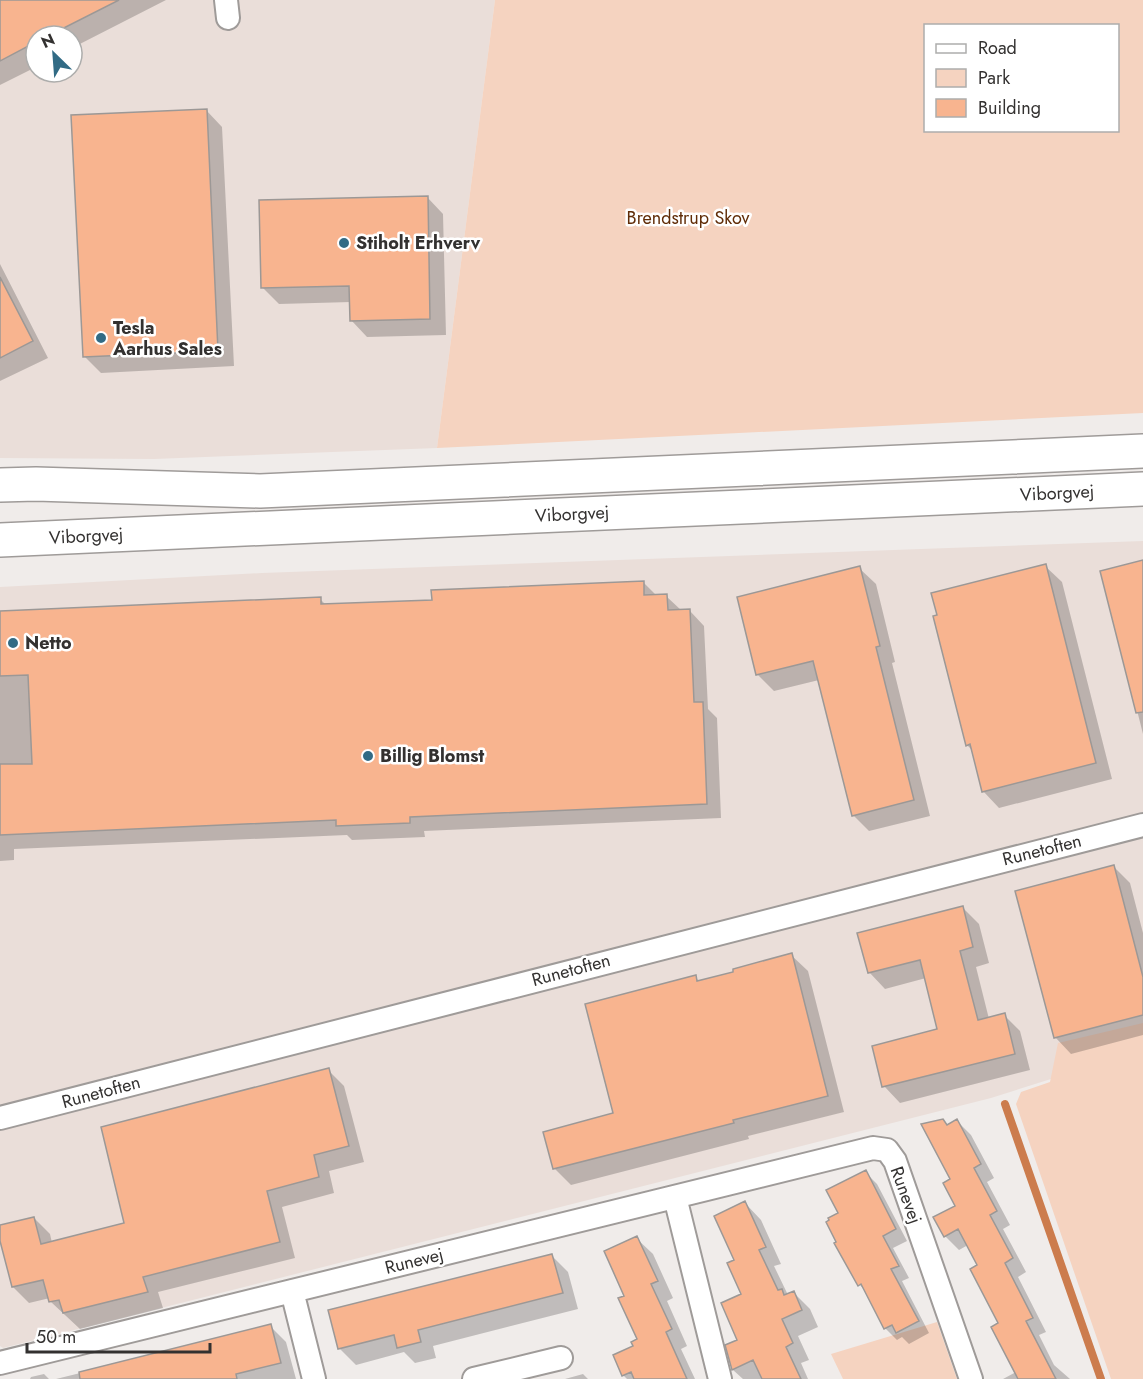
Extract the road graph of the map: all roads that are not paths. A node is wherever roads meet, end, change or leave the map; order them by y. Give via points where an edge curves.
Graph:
1 (1143, 451) edge
2 (0, 485) edge
3 (1143, 489) edge
4 (0, 540) edge
5 (1143, 825) edge
6 (0, 1118) edge
7 (675, 1197) junction
8 (292, 1291) junction
9 (561, 1358) dead end
10 (0, 1363) edge
11 (314, 1379) edge
12 (474, 1379) edge
13 (720, 1379) edge
14 (971, 1379) edge

1 - 2 main road, Viborgvej via 260,490
3 - 4 main road, Viborgvej
5 - 6 street, Runetoften
7 - 8 street, Runevej
7 - 13 street
7 - 14 street, Runevej via 873,1148 887,1150 895,1161
8 - 10 street, Runevej
8 - 11 street
9 - 12 street

